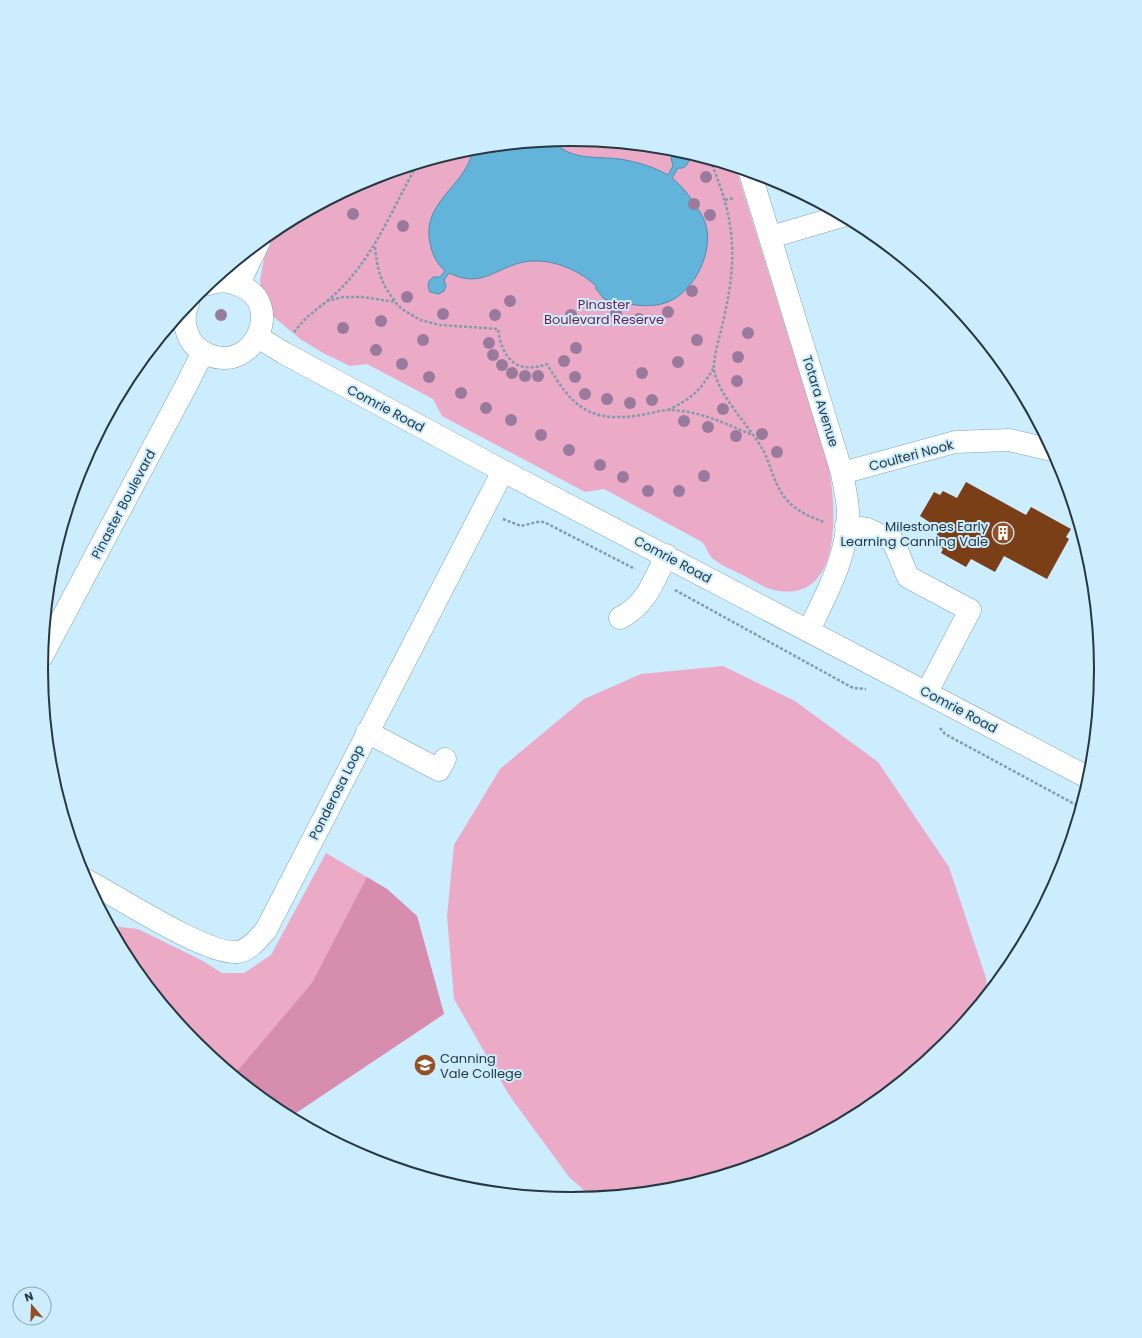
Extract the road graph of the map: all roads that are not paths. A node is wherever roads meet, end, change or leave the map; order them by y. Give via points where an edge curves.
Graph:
1 (752, 179) edge
2 (835, 218) edge
3 (771, 237) junction
4 (254, 253) edge
5 (221, 281) edge
6 (238, 285) junction
7 (184, 317) edge
8 (258, 336) junction
9 (203, 352) junction
10 (1045, 448) edge
11 (503, 471) junction
12 (842, 473) junction
13 (836, 524) junction
14 (666, 555) junction
15 (620, 618) dead end
16 (809, 630) junction
17 (49, 643) edge
18 (927, 692) junction
19 (366, 732) junction
20 (445, 759) dead end
21 (1083, 775) edge
22 (97, 889) edge

1 - 3 street, Totara Avenue
2 - 3 street
3 - 12 street, Totara Avenue
4 - 6 street
5 - 6 street via 230,281
6 - 8 street via 246,288 261,310 262,324
7 - 9 street via 186,331 192,343
8 - 9 street via 250,347 239,355 220,358
8 - 11 street, Comrie Road via 284,353
9 - 17 street, Pinaster Boulevard
10 - 12 street, Coulteri Nook via 1009,440 956,442
11 - 14 street, Comrie Road
11 - 19 street, Ponderosa Loop
12 - 13 street, Totara Avenue via 848,513
13 - 16 street, Totara Avenue via 846,538 842,554 829,590
13 - 18 street via 867,529 893,541 908,577 970,610
14 - 15 street via 645,598 634,611
14 - 16 street, Comrie Road
16 - 18 street, Comrie Road
18 - 21 street, Comrie Road
19 - 20 street via 439,770
19 - 22 street, Ponderosa Loop via 266,930 249,948 239,952 228,952 196,941

